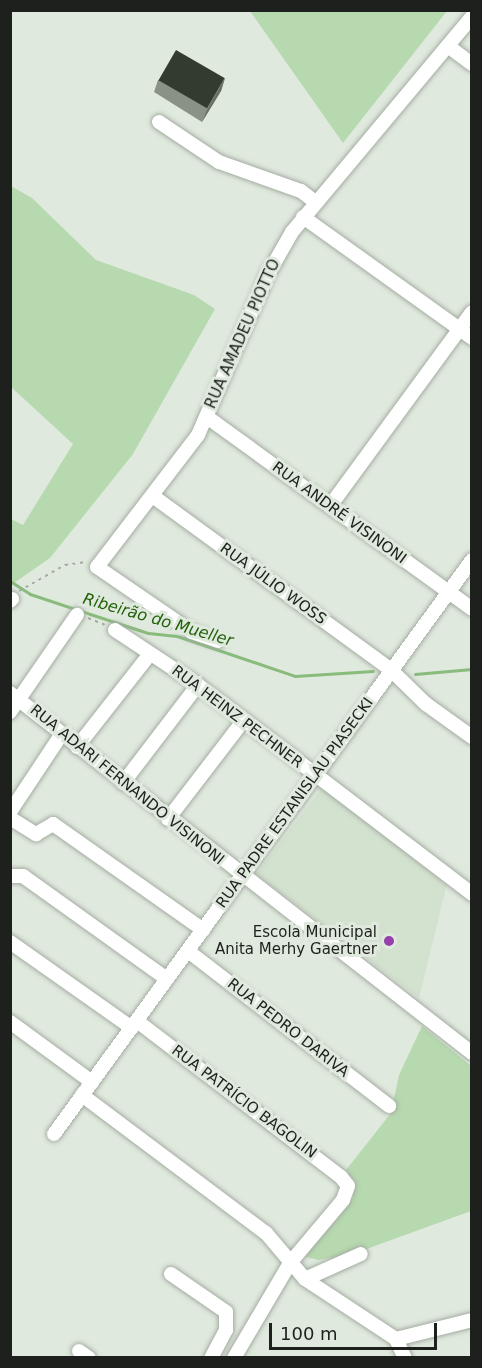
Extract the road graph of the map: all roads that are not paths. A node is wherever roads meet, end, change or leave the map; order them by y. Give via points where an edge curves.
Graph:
1 (471, 17) edge
2 (448, 46) junction
3 (471, 64) edge
4 (159, 122) dead end
5 (315, 202) junction
6 (303, 217) junction
7 (471, 312) edge
8 (459, 329) junction
9 (471, 338) edge
10 (207, 417) junction
11 (154, 497) junction
12 (330, 506) junction
13 (471, 560) edge
14 (448, 592) junction
15 (471, 609) edge
16 (77, 615) road end
17 (116, 630) road end
18 (218, 641) dead end
19 (150, 654) junction
20 (392, 670) junction
21 (198, 685) junction
22 (15, 696) edge
23 (10, 712) edge
24 (244, 720) junction
25 (61, 735) junction
26 (471, 737) edge
27 (77, 747) junction
28 (315, 775) junction
29 (123, 783) junction
30 (10, 812) edge
31 (10, 818) edge
32 (168, 819) junction
33 (10, 876) edge
34 (242, 876) junction
35 (471, 894) edge
36 (203, 930) junction
37 (10, 942) edge
38 (188, 951) junction
39 (167, 980) junction
40 (10, 1022) edge
41 (134, 1024) junction
42 (471, 1053) edge
43 (92, 1082) junction
44 (82, 1095) junction
45 (389, 1106) dead end
46 (54, 1134) dead end
47 (361, 1254) dead end
48 (290, 1263) junction
49 (171, 1274) dead end
50 (304, 1279) junction
51 (471, 1320) edge
52 (396, 1339) junction
53 (211, 1358) edge
54 (234, 1358) edge
55 (405, 1358) edge

1 - 2 street, RUA AMADEU PIOTTO
2 - 3 street
2 - 5 street, RUA AMADEU PIOTTO
4 - 5 street via 219,162 301,191
5 - 6 street, RUA AMADEU PIOTTO
6 - 8 street
6 - 10 street, RUA AMADEU PIOTTO via 274,261
7 - 8 street
8 - 9 street
8 - 12 street
10 - 11 street, RUA AMADEU PIOTTO
10 - 12 street, RUA ANDRÉ VISINONI
11 - 18 street, RUA AMADEU PIOTTO via 97,567 192,632
11 - 20 street, RUA JÚLIO WOSS
12 - 14 street, RUA ANDRÉ VISINONI
13 - 14 street, RUA PADRE ESTANISLAU PIASECKI
14 - 15 street, RUA ANDRÉ VISINONI
14 - 20 street, RUA PADRE ESTANISLAU PIASECKI
16 - 22 street
17 - 19 street, RUA HEINZ PECHNER
19 - 21 street, RUA HEINZ PECHNER
19 - 27 street
20 - 26 street, RUA JÚLIO WOSS via 426,704
20 - 28 street, RUA PADRE ESTANISLAU PIASECKI
21 - 24 street, RUA HEINZ PECHNER
21 - 29 street
22 - 23 street
22 - 25 street, RUA ADARI FERNANDO VISINONI
24 - 28 street, RUA HEINZ PECHNER
24 - 32 street
25 - 27 street, RUA ADARI FERNANDO VISINONI
25 - 30 street
27 - 29 street, RUA ADARI FERNANDO VISINONI
28 - 34 street, RUA PADRE ESTANISLAU PIASECKI
28 - 35 street, RUA HEINZ PECHNER
29 - 32 street, RUA ADARI FERNANDO VISINONI
31 - 36 street via 36,834 53,824
32 - 34 street, RUA ADARI FERNANDO VISINONI
33 - 39 street via 23,876
34 - 36 street, RUA PADRE ESTANISLAU PIASECKI
34 - 42 street, RUA ADARI FERNANDO VISINONI
36 - 38 street, RUA PADRE ESTANISLAU PIASECKI
37 - 41 street, RUA PATRÍCIO BAGOLIN
38 - 39 street, RUA PADRE ESTANISLAU PIASECKI
38 - 45 street, RUA PEDRO DARIVA
39 - 41 street, RUA PADRE ESTANISLAU PIASECKI
40 - 43 street
41 - 43 street, RUA PADRE ESTANISLAU PIASECKI
41 - 48 street, RUA PATRÍCIO BAGOLIN via 348,1186 343,1200
43 - 44 street, RUA PADRE ESTANISLAU PIASECKI
44 - 46 street, RUA PADRE ESTANISLAU PIASECKI
44 - 48 street via 266,1233
47 - 50 street
48 - 50 street
48 - 54 street
49 - 53 street via 226,1312 226,1330
50 - 52 street
51 - 52 street
52 - 55 street

